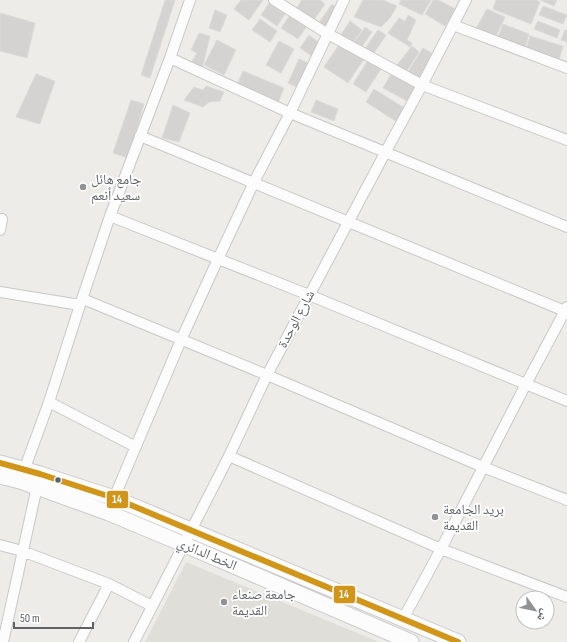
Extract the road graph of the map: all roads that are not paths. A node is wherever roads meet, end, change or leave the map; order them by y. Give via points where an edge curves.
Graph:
1 (190, 0) edge
2 (274, 0) edge
3 (344, 0) edge
4 (466, 0) edge
5 (453, 25) junction
6 (328, 34) junction
7 (170, 58) junction
8 (567, 68) edge
9 (422, 86) junction
10 (290, 113) junction
11 (140, 136) junction
12 (567, 140) edge
13 (385, 153) junction
14 (254, 182) junction
15 (110, 216) junction
16 (2, 218) dead end
17 (348, 221) junction
18 (567, 227) edge
19 (0, 230) edge
20 (218, 259) junction
21 (0, 292) edge
22 (309, 295) junction
23 (81, 302) junction
24 (566, 310) edge
25 (181, 340) junction
26 (267, 375) junction
27 (526, 384) junction
28 (567, 401) edge
29 (49, 402) junction
30 (136, 447) junction
31 (228, 456) junction
32 (0, 463) edge
33 (483, 467) junction
34 (0, 476) edge
35 (22, 476) junction
36 (38, 481) junction
37 (114, 498) junction
38 (567, 500) edge
39 (190, 530) junction
40 (183, 544) junction
41 (0, 545) edge
42 (441, 549) junction
43 (22, 551) junction
44 (109, 584) junction
45 (567, 597) edge
46 (152, 606) junction
47 (403, 620) junction
48 (4, 621) edge
49 (3, 642) edge
50 (79, 642) edge
51 (134, 642) edge
52 (411, 642) edge
53 (458, 642) edge

1 - 7 street
2 - 6 street
3 - 6 street
4 - 5 street, شارع الوحدة
5 - 8 street
5 - 9 street, شارع الوحدة
6 - 9 street
6 - 10 street
7 - 10 street
7 - 11 street
9 - 12 street
9 - 13 street, شارع الوحدة
10 - 13 street
10 - 14 street
11 - 14 street
11 - 15 street
13 - 17 street, شارع الوحدة
13 - 18 street
14 - 17 street
14 - 20 street
15 - 20 street
15 - 23 street
16 - 19 street
17 - 22 street, شارع الوحدة
17 - 24 street
20 - 22 street
20 - 25 street
21 - 23 street
22 - 26 street, شارع الوحدة
22 - 27 street
23 - 25 street
23 - 29 street
24 - 27 street
25 - 26 street
25 - 30 street
26 - 31 street, شارع الوحدة
26 - 33 street
27 - 28 street
27 - 33 street
29 - 30 street
29 - 35 street
30 - 37 street
31 - 39 street, شارع الوحدة
31 - 42 street
32 - 35 main road, الخط الدائري
33 - 38 street
33 - 42 street
34 - 35 main road, الخط الدائري
35 - 36 main road, الخط الدائري
36 - 37 main road, الخط الدائري
36 - 40 main road, الخط الدائري
36 - 43 street
37 - 39 main road, الخط الدائري
39 - 40 street, شارع الوحدة
39 - 47 main road, الخط الدائري
40 - 46 street, شارع الوحدة
40 - 52 main road, الخط الدائري
41 - 43 street
42 - 45 street
42 - 47 street
43 - 44 street
43 - 48 street
44 - 46 street
44 - 50 street
46 - 51 street, شارع الوحدة
47 - 53 main road, الخط الدائري
48 - 49 street

